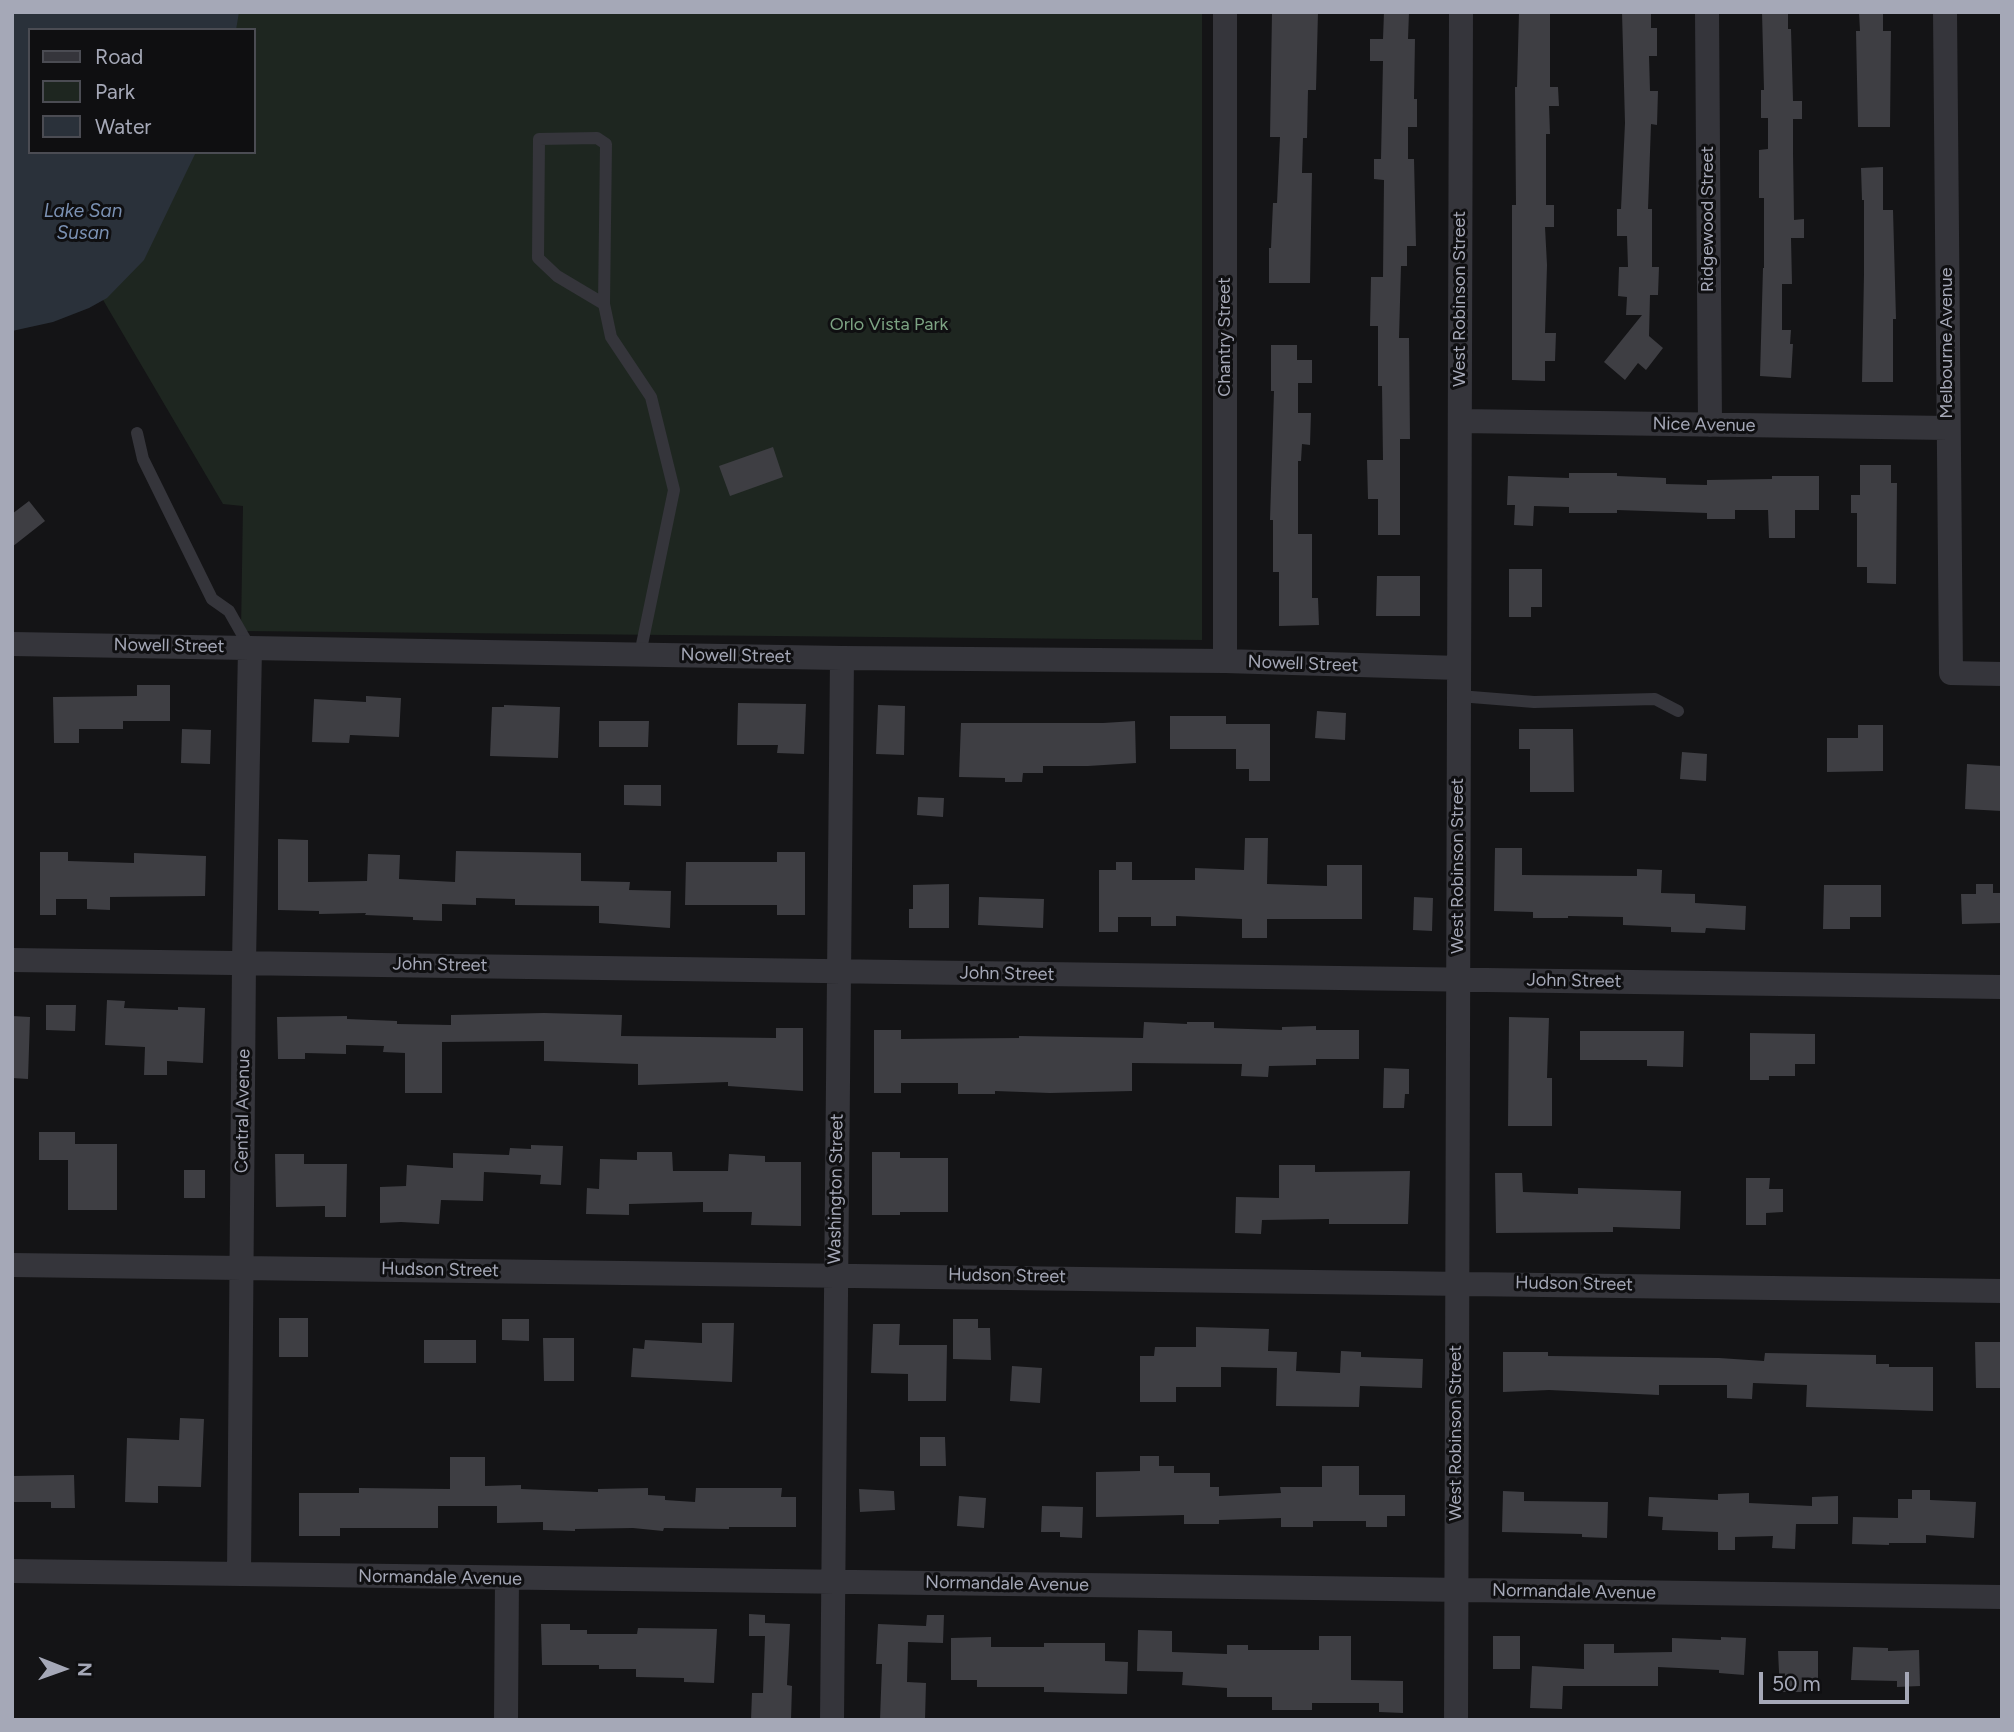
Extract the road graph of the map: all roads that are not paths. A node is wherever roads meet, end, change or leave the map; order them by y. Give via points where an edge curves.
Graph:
1 (1225, 12) edge
2 (1461, 12) edge
3 (1707, 12) edge
4 (1945, 12) edge
5 (604, 304) junction
6 (1460, 421) junction
7 (1710, 425) junction
8 (1948, 428) junction
9 (137, 433) dead end
10 (12, 644) edge
11 (250, 648) junction
12 (640, 654) junction
13 (842, 658) junction
14 (1225, 661) junction
15 (1459, 668) junction
16 (2002, 674) edge
17 (1459, 696) junction
18 (1678, 711) dead end
19 (12, 960) edge
20 (244, 962) junction
21 (840, 971) junction
22 (1457, 980) junction
23 (2002, 987) edge
24 (12, 1265) edge
25 (241, 1267) junction
26 (835, 1274) junction
27 (1457, 1282) junction
28 (2002, 1291) edge
29 (12, 1571) edge
30 (239, 1574) junction
31 (507, 1580) junction
32 (834, 1581) junction
33 (1456, 1590) junction
34 (2002, 1598) edge
35 (506, 1720) edge
36 (832, 1720) edge
37 (1456, 1720) edge

1 - 14 street, Chantry Street
2 - 6 street, West Robinson Street
3 - 7 street, Ridgewood Street
4 - 8 street, Melbourne Avenue
5 - 5 lane via 606,144 597,138 539,139 538,258 557,276
5 - 12 lane via 611,337 651,397 674,490
6 - 7 street, Nice Avenue
6 - 15 street, West Robinson Street
7 - 8 street, Nice Avenue
8 - 16 street, Melbourne Avenue via 1951,673
9 - 11 lane via 143,459 212,599 229,611
10 - 11 street, Nowell Street
11 - 12 street, Nowell Street
11 - 20 street, Central Avenue
12 - 13 street, Nowell Street
13 - 14 street, Nowell Street
13 - 21 street, Washington Street
14 - 15 street, Nowell Street
15 - 17 street, West Robinson Street
17 - 18 lane via 1534,702 1655,699
17 - 22 street, West Robinson Street
19 - 20 street, John Street
20 - 21 street, John Street
20 - 25 street, Central Avenue
21 - 22 street, John Street
21 - 26 street, Washington Street
22 - 23 street, John Street
22 - 27 street, West Robinson Street
24 - 25 street, Hudson Street
25 - 26 street, Hudson Street
25 - 30 street, Central Avenue
26 - 27 street, Hudson Street
26 - 32 street, Washington Street
27 - 28 street, Hudson Street
27 - 33 street, West Robinson Street
29 - 30 street, Normandale Avenue
30 - 31 street, Normandale Avenue
31 - 32 street, Normandale Avenue
31 - 35 street
32 - 33 street, Normandale Avenue
32 - 36 street, Washington Street
33 - 34 street, Normandale Avenue
33 - 37 street, West Robinson Street

